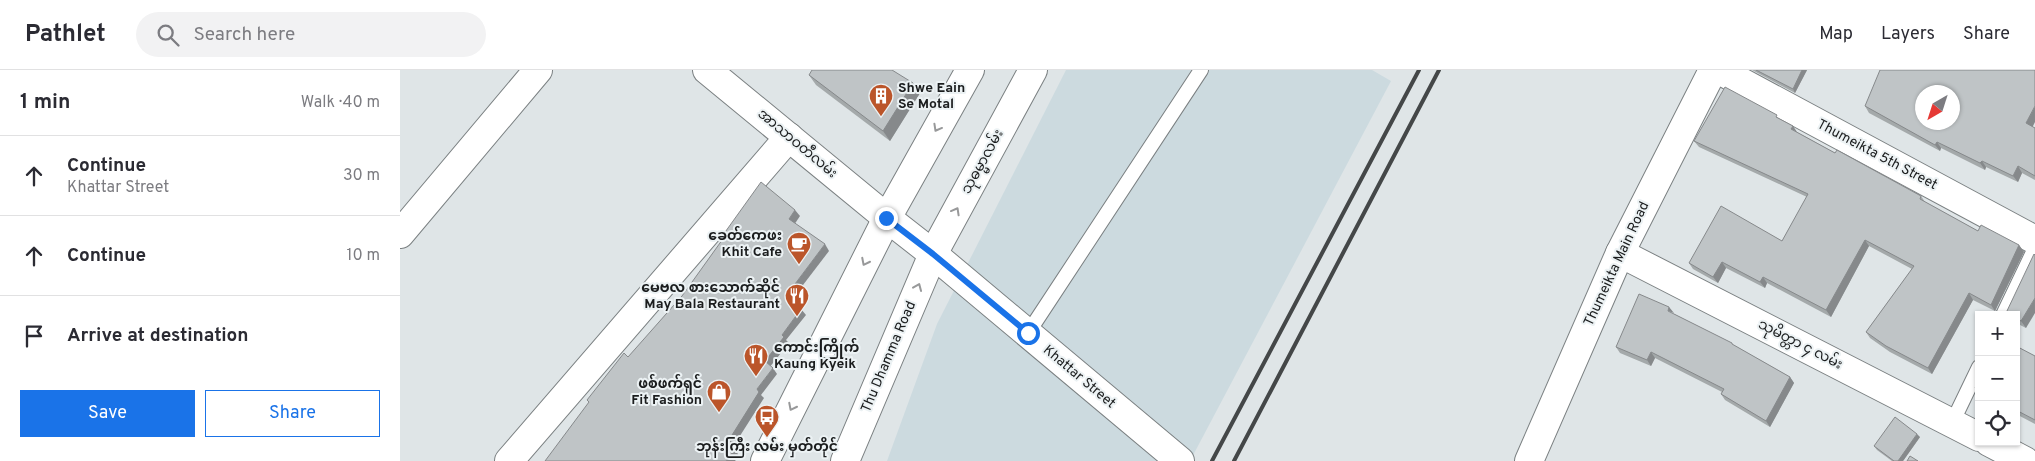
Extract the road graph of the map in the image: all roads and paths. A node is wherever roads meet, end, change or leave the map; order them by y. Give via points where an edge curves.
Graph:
1 (538, 70) edge
2 (707, 70) edge
3 (970, 70) edge
4 (1033, 70) edge
5 (1201, 70) edge
6 (1713, 70) edge
7 (1719, 70) edge
8 (789, 137) junction
9 (886, 218) junction
10 (400, 234) edge
11 (2035, 240) edge
12 (2035, 248) edge
13 (1620, 253) junction
14 (933, 254) junction
15 (2005, 311) edge
16 (1028, 333) junction
17 (1975, 375) edge
18 (1952, 423) junction
19 (1975, 435) edge
20 (1997, 446) edge
21 (509, 461) edge
22 (765, 461) edge
23 (845, 461) edge
24 (1180, 461) edge
25 (1529, 461) edge
26 (2025, 461) edge

1 - 10 street
2 - 8 street, အာသာဝတီလမ်း
3 -> 9 street
14 -> 4 street, သုဓမ္မာလမ်း
5 - 16 lane
6 - 13 street, Thumeikta Main Road
7 - 11 street, Thumeikta 5th Street
8 - 9 street, အာသာဝတီလမ်း
8 - 21 street
9 - 14 street, အာသာဝတီလမ်း
9 -> 22 street
12 - 15 lane
13 - 18 street, သုမိတ္တာ ၄ လမ်း
13 - 25 street, Thumeikta Main Road
14 - 16 street, Khattar Street
23 -> 14 street, Thu Dhamma Road
16 - 24 street, Khattar Street
17 - 18 lane
18 - 19 street, သုမိတ္တာ ၄ လမ်း
20 - 26 street

